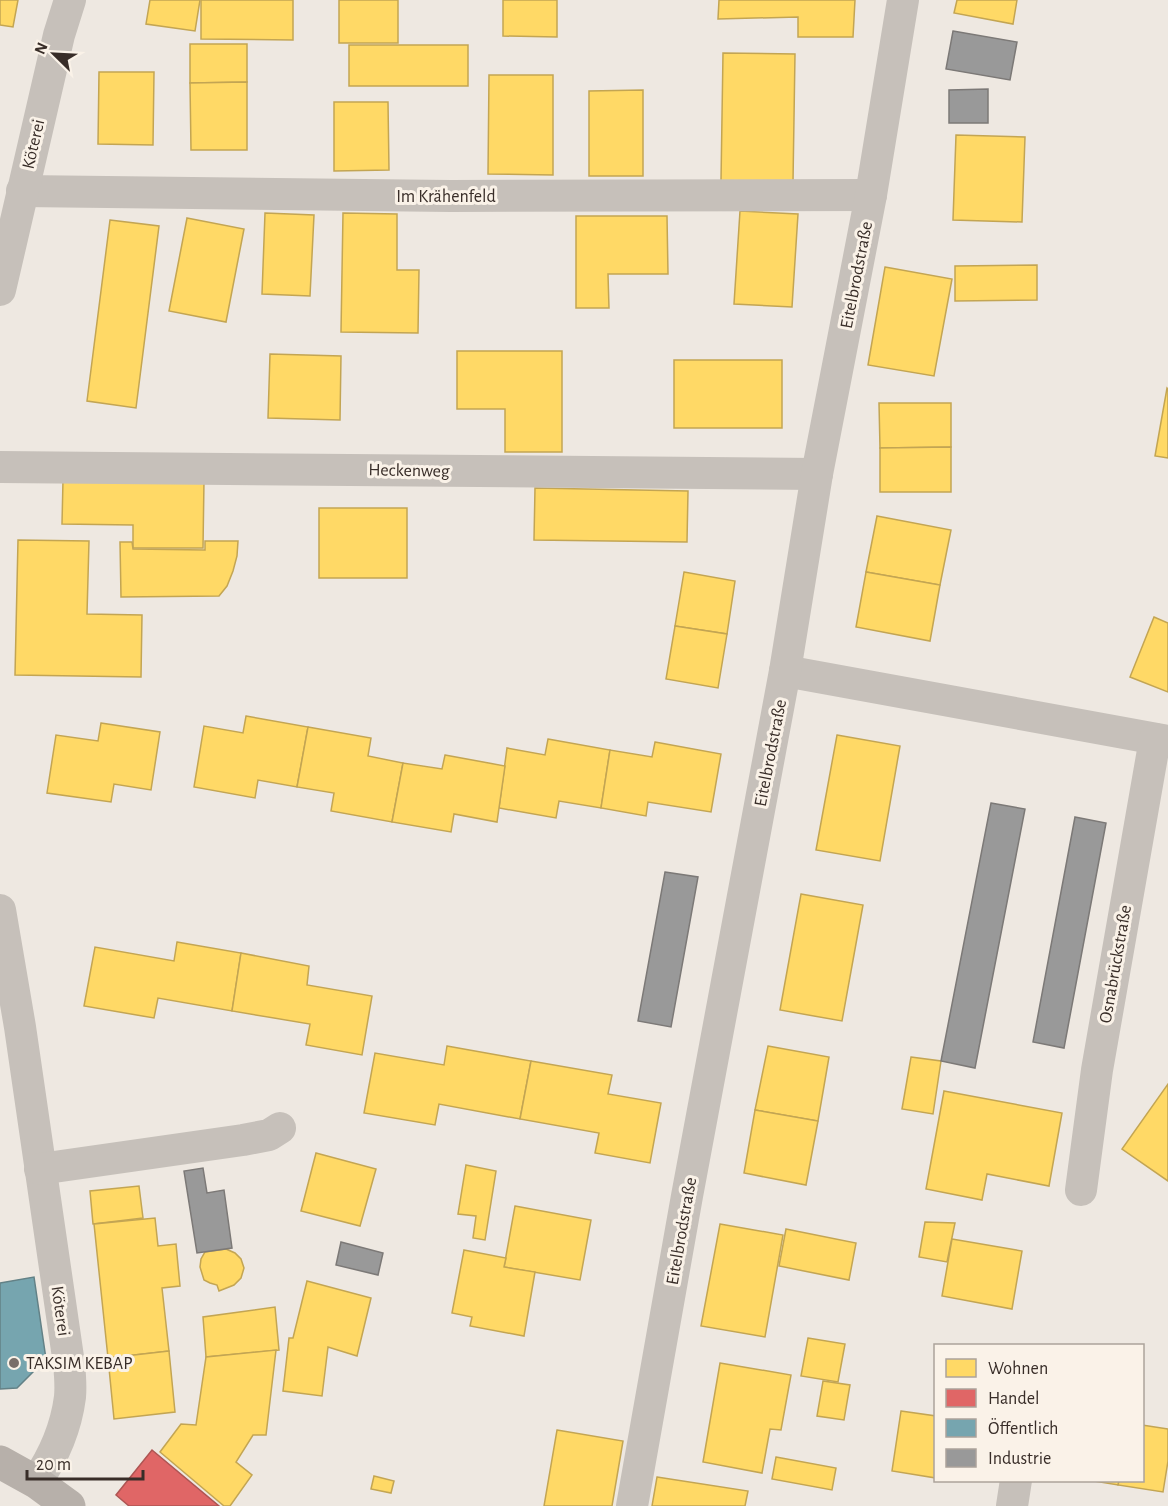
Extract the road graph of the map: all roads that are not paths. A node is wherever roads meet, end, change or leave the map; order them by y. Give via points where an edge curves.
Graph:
1 (70, 0) edge
2 (903, 0) edge
3 (22, 191) junction
4 (871, 195) junction
5 (0, 290) edge
6 (0, 466) edge
7 (817, 474) junction
8 (785, 671) junction
9 (1161, 740) edge
10 (0, 910) edge
11 (280, 1128) dead end
12 (40, 1169) junction
13 (1081, 1191) dead end
14 (0, 1462) edge
15 (36, 1482) junction
16 (1016, 1482) edge
17 (69, 1506) edge
18 (632, 1506) edge
19 (1012, 1506) edge

1 - 3 street, Köterei via 58,35
2 - 4 street, Eitelbrodstraße
3 - 4 street, Im Krähenfeld
3 - 5 street, Köterei
4 - 7 street, Eitelbrodstraße
6 - 7 street, Heckenweg
7 - 8 street, Eitelbrodstraße
8 - 9 street, Osnabrückstraße
8 - 18 street, Eitelbrodstraße
9 - 13 street, Osnabrückstraße via 1098,1058
10 - 12 street, Köterei
11 - 12 street via 268,1136
12 - 15 street, Köterei via 69,1364 70,1395 65,1425 54,1454
14 - 15 main road
15 - 17 main road
16 - 19 street

